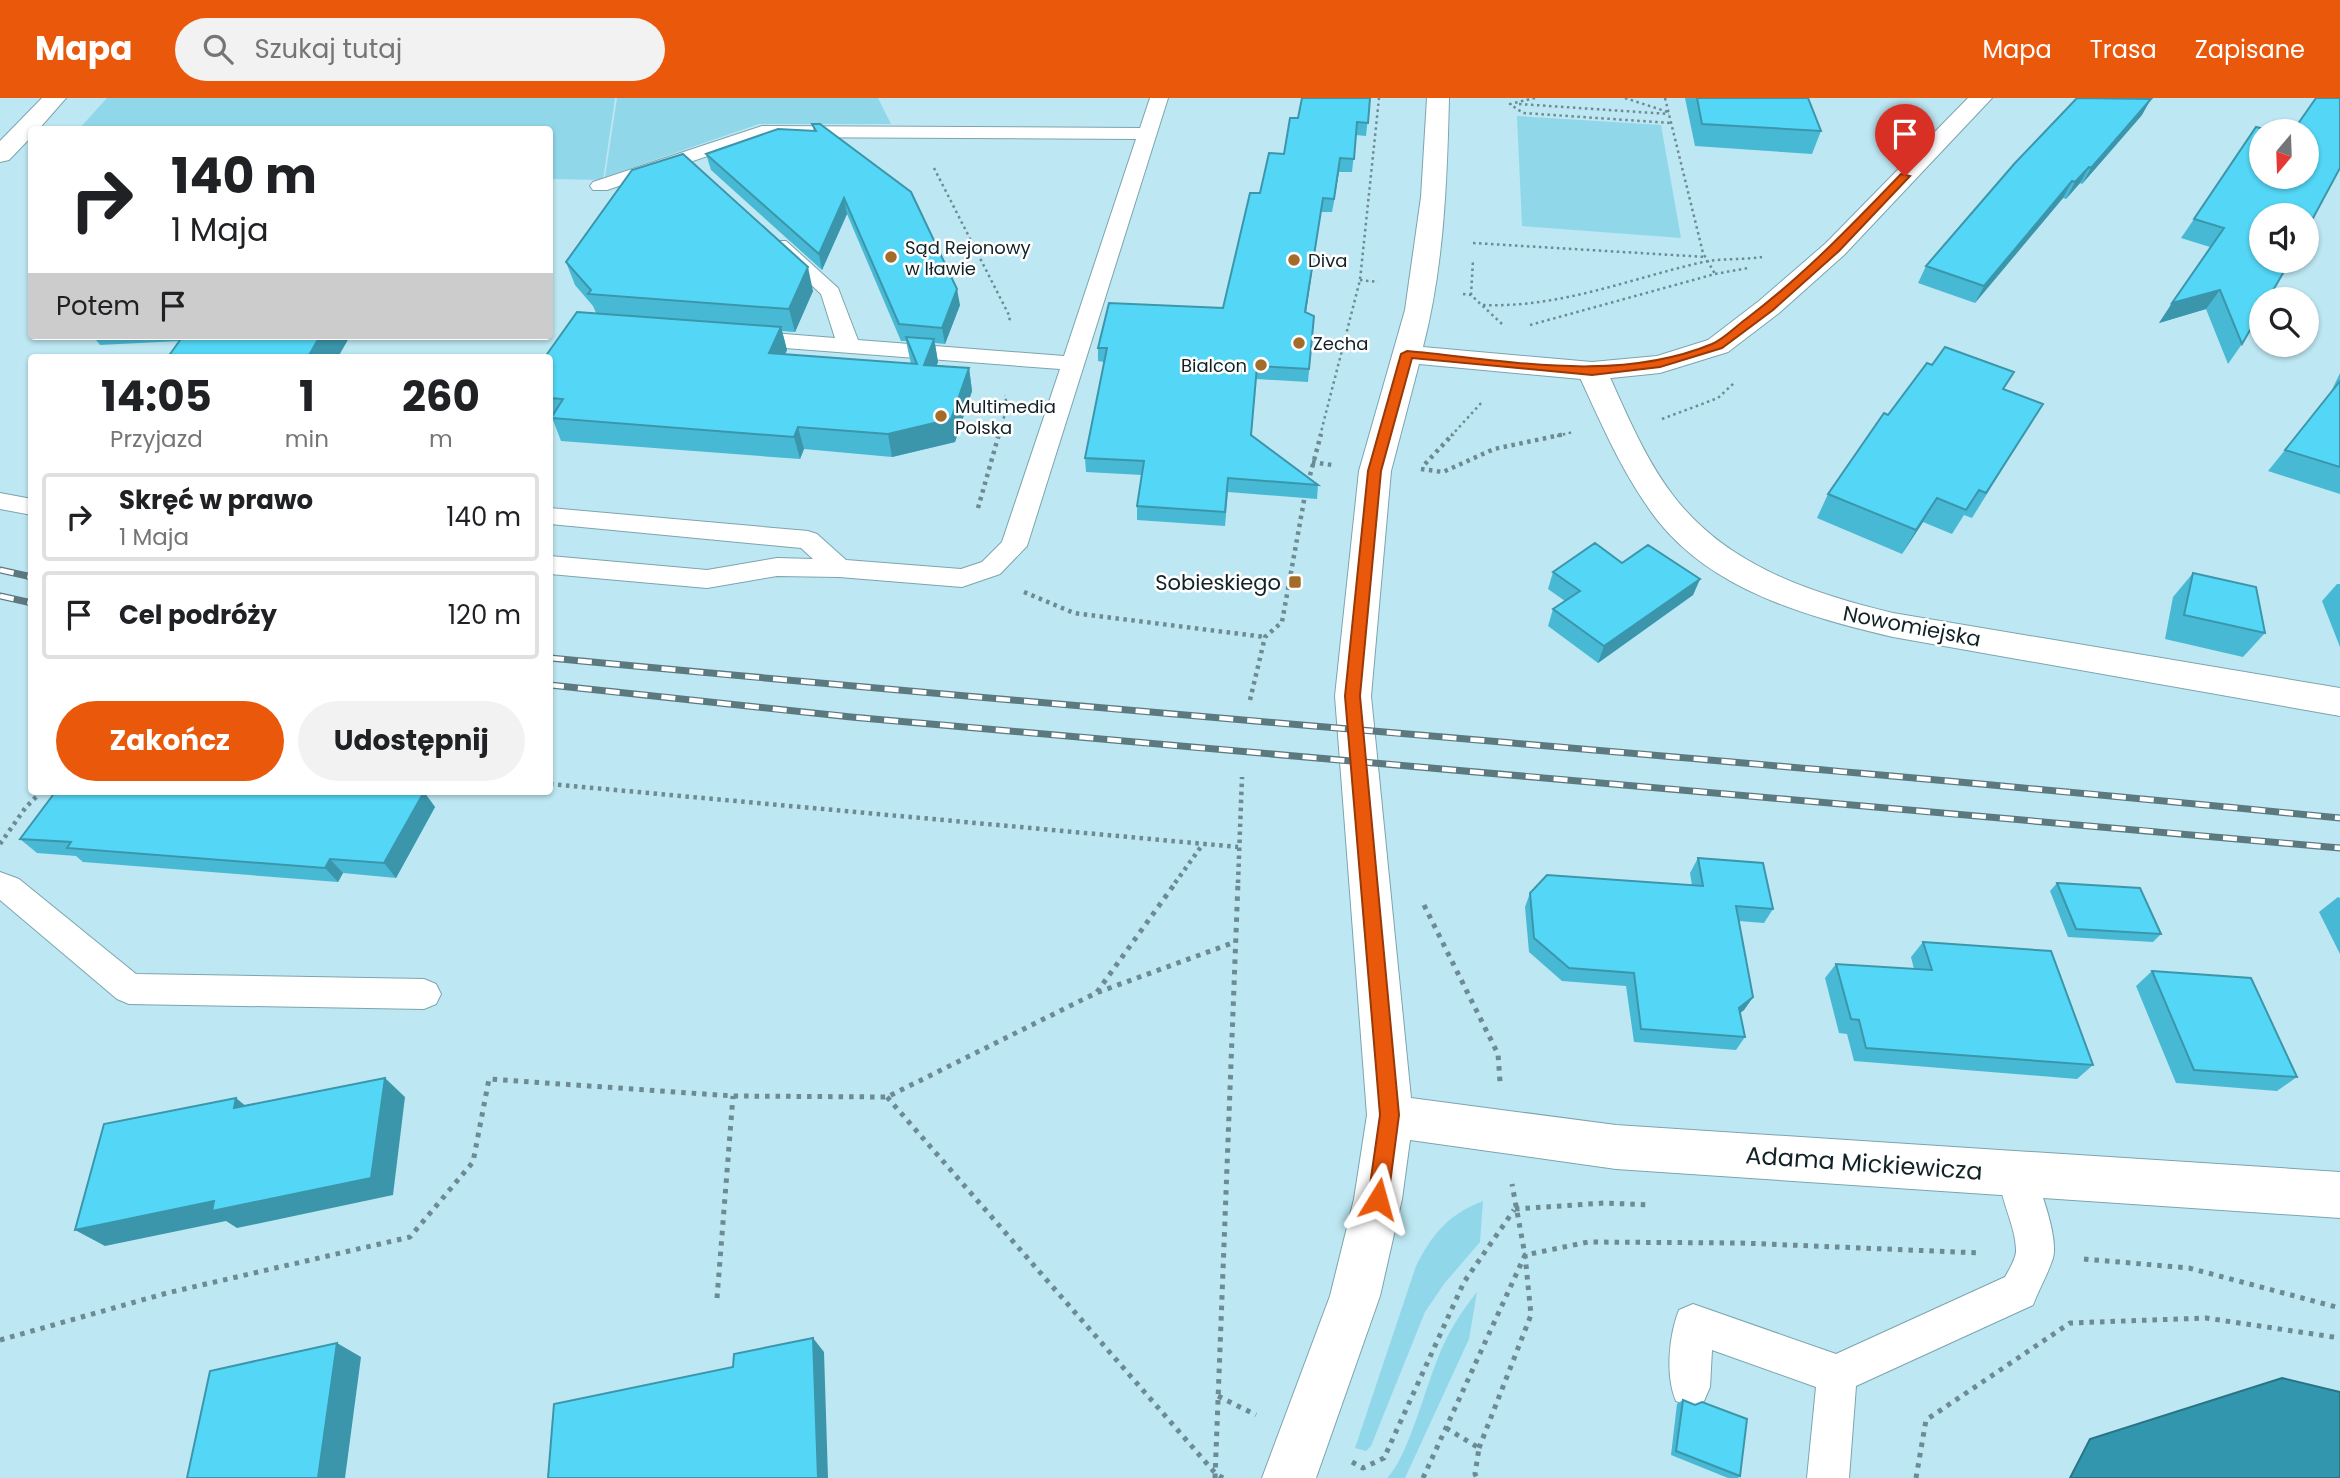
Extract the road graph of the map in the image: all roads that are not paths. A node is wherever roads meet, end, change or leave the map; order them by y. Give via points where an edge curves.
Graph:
1 (55, 98) edge
2 (1158, 98) edge
3 (1438, 98) edge
4 (1981, 98) edge
5 (1146, 134) junction
6 (0, 155) edge
7 (683, 158) junction
8 (702, 175) edge
9 (600, 186) dead end
10 (761, 229) edge
11 (726, 336) edge
12 (849, 346) junction
13 (1407, 354) junction
14 (1073, 363) junction
15 (1592, 371) junction
16 (0, 500) edge
17 (28, 506) edge
18 (553, 516) edge
19 (553, 565) edge
20 (839, 568) junction
21 (2340, 702) edge
22 (0, 886) edge
23 (424, 994) dead end
24 (1390, 1115) junction
25 (2016, 1173) junction
26 (2340, 1195) edge
27 (1837, 1374) junction
28 (1690, 1387) dead end
29 (1289, 1478) edge
30 (1828, 1478) edge

1 - 6 street
2 - 5 lane
3 - 13 street via 1434,197 1419,310
4 - 15 street via 1835,248 1718,346 1660,364
5 - 7 lane via 762,131
5 - 14 lane
7 - 8 lane
7 - 9 lane
10 - 12 lane via 831,292
11 - 12 lane
12 - 14 lane
13 - 15 street
13 - 24 street via 1375,471 1353,696
14 - 20 lane via 1014,546 991,568 962,578
15 - 21 street, Nowomiejska via 1649,483 1673,516 1727,566 1766,585 1826,609 1893,625
16 - 17 lane
18 - 20 lane via 808,540
19 - 20 lane via 707,579 777,567
22 - 23 lane via 129,989
24 - 25 street, Adama Mickiewicza via 1616,1147
24 - 29 street via 1378,1199 1355,1296
25 - 26 street, Adama Mickiewicza
25 - 27 lane via 2035,1255 2019,1291
27 - 28 lane via 1693,1324
27 - 30 lane

